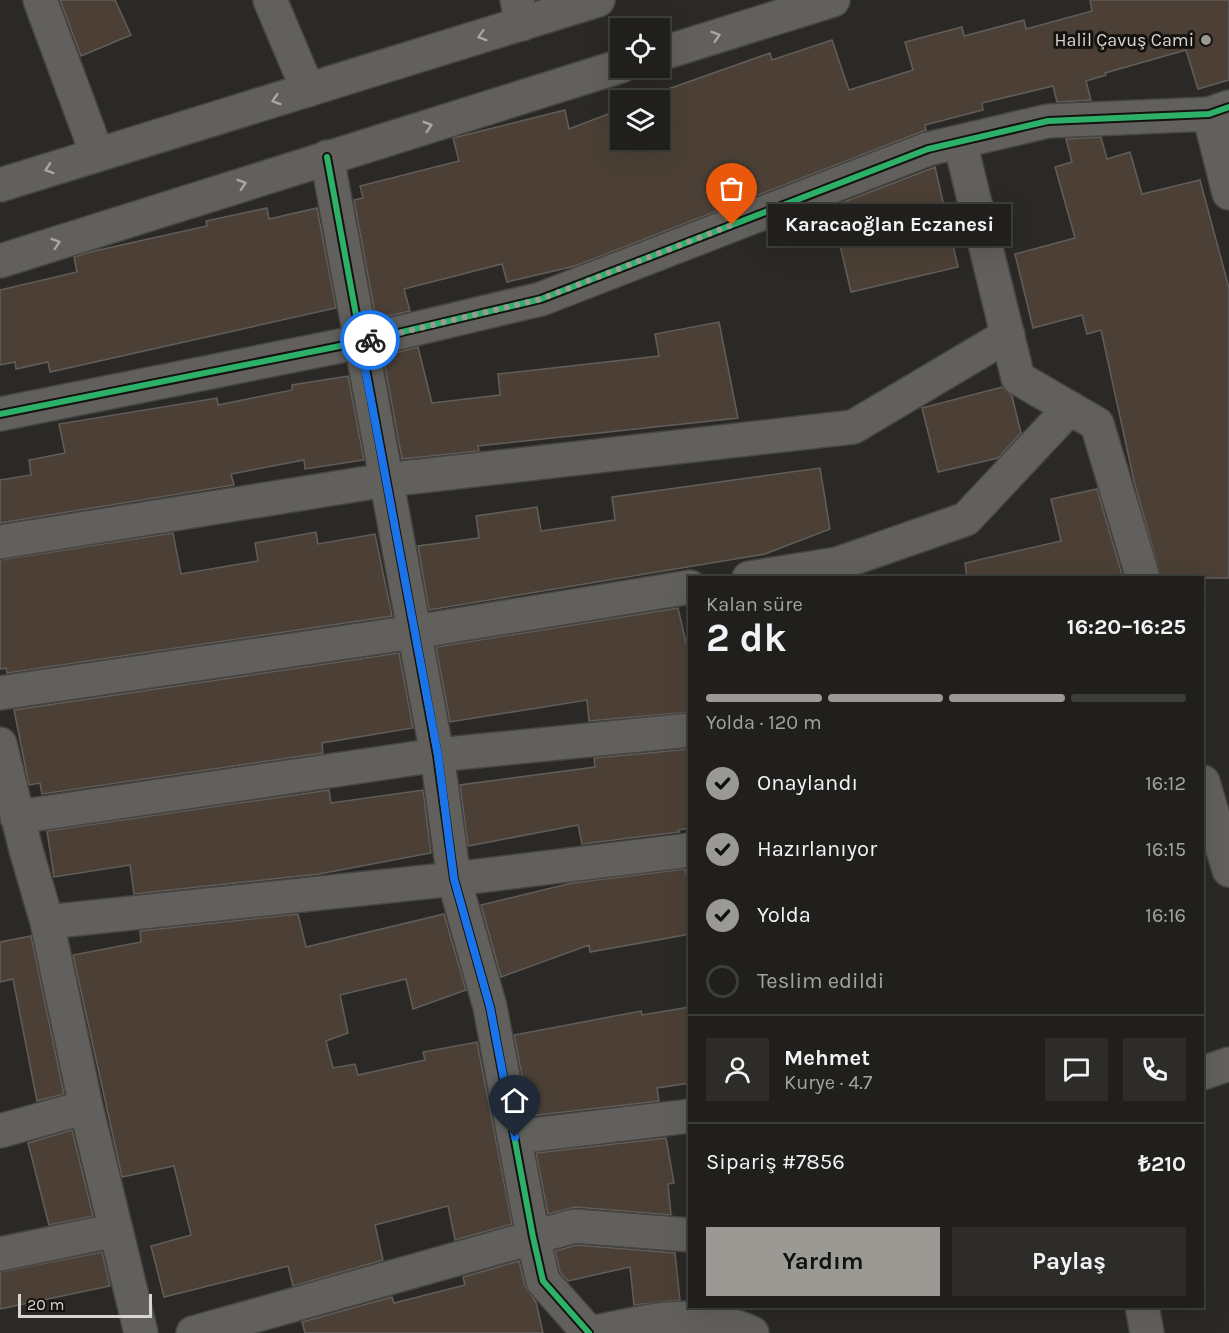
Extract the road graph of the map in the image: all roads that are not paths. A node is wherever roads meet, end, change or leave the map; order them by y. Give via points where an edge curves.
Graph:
1 (40, 0) edge
2 (270, 0) edge
3 (598, 0) edge
4 (833, 0) edge
5 (519, 12) edge
6 (670, 51) edge
7 (610, 69) edge
8 (308, 90) junction
9 (1219, 110) edge
10 (960, 142) junction
11 (97, 154) junction
12 (327, 157) junction
13 (0, 185) edge
14 (1229, 194) edge
15 (0, 261) edge
16 (1008, 335) junction
17 (360, 342) junction
18 (1070, 408) junction
19 (0, 414) edge
20 (386, 480) junction
21 (0, 542) edge
22 (762, 576) edge
23 (1142, 576) edge
24 (688, 587) edge
25 (414, 632) junction
26 (0, 693) edge
27 (688, 730) edge
28 (0, 744) edge
29 (438, 755) junction
30 (1204, 785) edge
31 (17, 817) junction
32 (688, 850) edge
33 (13, 853) edge
34 (1229, 870) edge
35 (454, 879) junction
36 (47, 922) junction
37 (1229, 1064) edge
38 (1204, 1073) edge
39 (86, 1107) junction
40 (688, 1116) edge
41 (0, 1131) edge
42 (515, 1137) junction
43 (116, 1230) junction
44 (688, 1235) edge
45 (533, 1238) junction
46 (0, 1254) edge
47 (1142, 1308) edge
48 (141, 1333) edge
49 (193, 1333) edge
50 (590, 1333) edge
51 (752, 1333) edge
52 (1147, 1333) edge

1 - 11 street
2 - 8 street
3 - 5 street
6 -> 4 street
5 -> 8 street
12 -> 7 street
8 -> 11 street
9 - 10 street via 1048,121
9 - 14 street
10 - 16 street
10 - 17 street via 928,149 541,299
11 -> 13 street
15 -> 12 street
12 - 17 street
16 - 18 street via 1018,378
16 - 20 street via 853,427
17 - 19 street
17 - 20 street
18 - 22 street via 966,519 837,564
18 - 23 street via 1097,424
20 - 21 street
20 - 25 street
24 - 25 street
25 - 26 street
25 - 29 street
27 - 29 street
28 - 31 street
29 - 31 street
29 - 35 street
30 - 34 street
31 - 33 street
32 - 35 street
33 - 36 street
35 - 36 street
35 - 42 street via 490,1007
36 - 39 street
37 - 38 street
39 - 41 street
39 - 43 street
40 - 42 street
42 - 45 street
43 - 46 street
43 - 48 street
44 - 45 street via 574,1226
45 - 49 street
45 - 50 street via 543,1281
47 - 52 street
50 - 51 street via 693,1317 732,1324

